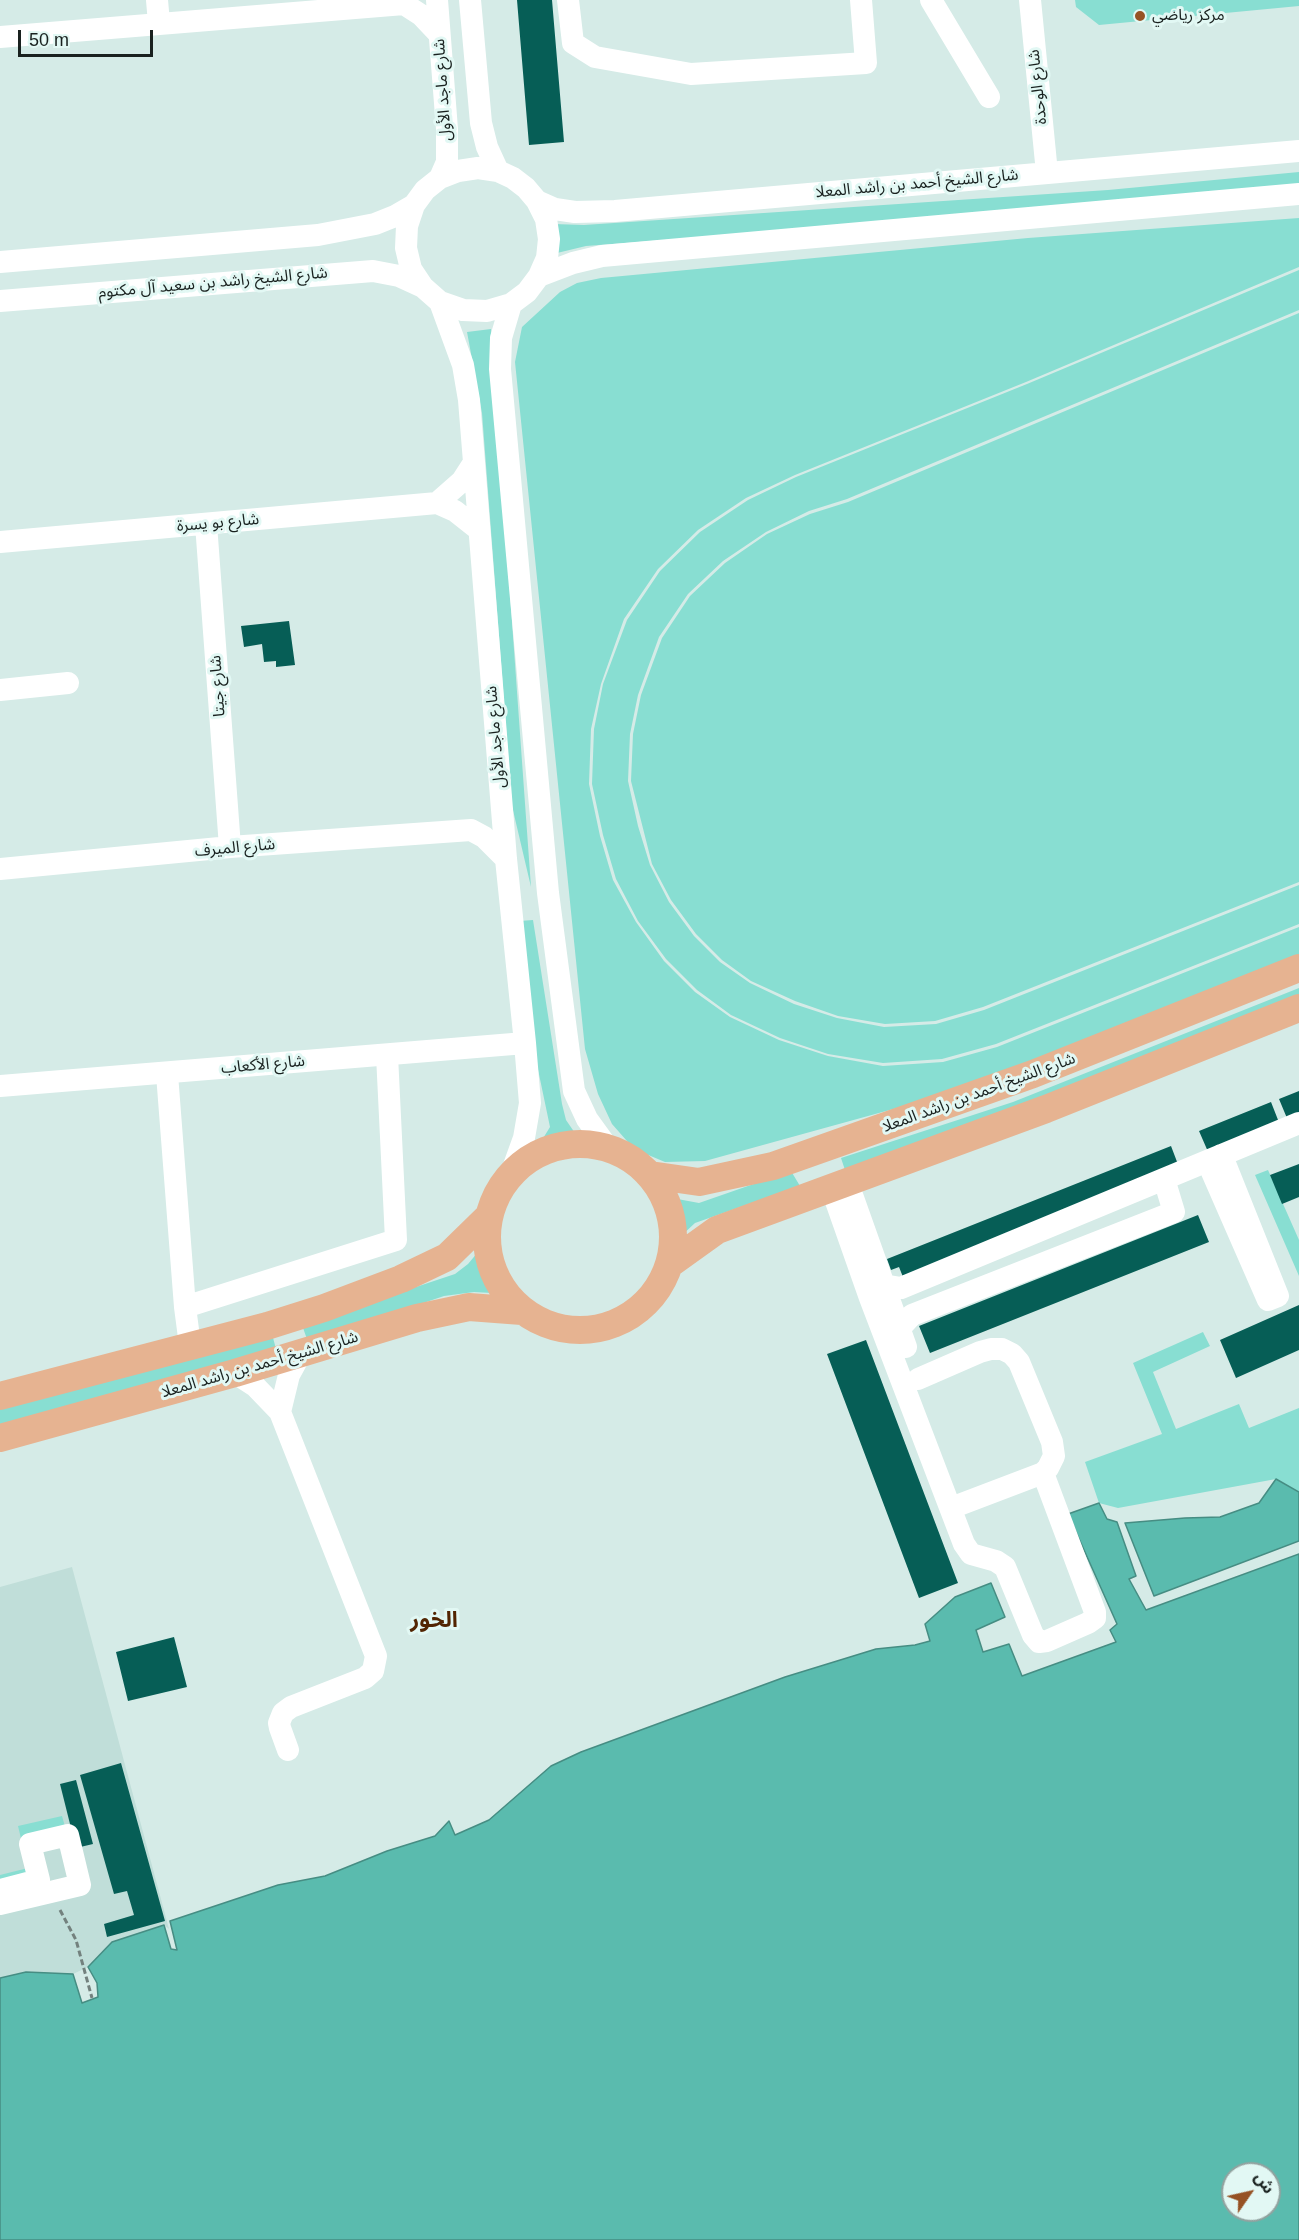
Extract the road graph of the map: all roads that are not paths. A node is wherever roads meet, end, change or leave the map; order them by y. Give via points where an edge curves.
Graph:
1 (157, 0) edge
2 (437, 0) edge
3 (470, 0) edge
4 (568, 0) edge
5 (861, 0) edge
6 (931, 0) edge
7 (1030, 0) edge
8 (406, 2) edge
9 (159, 23) junction
10 (439, 34) junction
11 (0, 37) edge
12 (989, 98) dead end
13 (1299, 151) edge
14 (498, 171) junction
15 (1047, 173) junction
16 (440, 178) junction
17 (1299, 194) edge
18 (537, 201) junction
19 (414, 205) junction
20 (0, 261) edge
21 (539, 276) junction
22 (431, 294) junction
23 (0, 301) edge
24 (511, 304) junction
25 (473, 464) junction
26 (437, 503) junction
27 (206, 524) junction
28 (479, 530) junction
29 (0, 542) edge
30 (68, 683) dead end
31 (0, 690) edge
32 (501, 794) junction
33 (471, 830) junction
34 (230, 848) junction
35 (506, 859) junction
36 (0, 869) edge
37 (1299, 968) edge
38 (1299, 1008) edge
39 (525, 1043) junction
40 (387, 1055) junction
41 (167, 1074) junction
42 (0, 1086) edge
43 (1299, 1123) edge
44 (1299, 1137) edge
45 (608, 1148) junction
46 (1216, 1164) junction
47 (511, 1174) junction
48 (650, 1175) junction
49 (839, 1184) junction
50 (1166, 1184) junction
51 (489, 1216) junction
52 (671, 1263) junction
53 (893, 1304) junction
54 (185, 1307) junction
55 (522, 1311) junction
56 (190, 1345) junction
57 (301, 1353) junction
58 (235, 1373) junction
59 (916, 1388) junction
60 (0, 1396) edge
61 (280, 1412) junction
62 (0, 1438) edge
63 (1037, 1472) junction
64 (959, 1501) junction
65 (288, 1750) dead end
66 (46, 1886) road end
67 (0, 1890) edge
68 (0, 1898) edge
69 (0, 1904) edge

1 - 9 street
2 - 10 street, شارع ماجد الأول
3 - 14 street, شارع ماجد الأول via 481,123
4 - 5 street via 573,43 595,57 691,74 866,63
6 - 12 street
7 - 15 street, شارع الوحدة
8 - 9 street
8 - 10 street
9 - 11 street
10 - 16 street, شارع ماجد الأول via 447,129 447,162
13 - 15 street, شارع الشيخ أحمد بن راشد المعلا
14 - 16 street via 478,168
14 - 18 street via 526,188
15 - 18 street, شارع الشيخ أحمد بن راشد المعلا via 615,211 575,212
16 - 19 street
17 - 21 street via 602,256
18 - 21 street via 546,219 549,239
19 - 20 street via 375,224 318,235
19 - 22 street via 406,226 406,248 411,269
21 - 24 street
22 - 23 street, شارع الشيخ راشد بن سعيد آل مكتوم via 399,276 373,271
22 - 24 street via 463,310 488,311
22 - 25 street, شارع ماجد الأول via 463,365
24 - 45 street via 501,338 500,369 548,893 574,1091 587,1119
25 - 26 street via 462,482
25 - 28 street, شارع ماجد الأول
26 - 27 street, شارع بو يسرة
26 - 28 street via 455,511
27 - 29 street, شارع بو يسرة
27 - 34 street, شارع جيتا
28 - 32 street, شارع ماجد الأول
30 - 31 street
32 - 33 street
32 - 35 street, شارع ماجد الأول
33 - 34 street, شارع الميرف
33 - 35 street
34 - 36 street, شارع الميرف
35 - 39 street, شارع ماجد الأول
37 - 48 main road, شارع الشيخ أحمد بن راشد المعلا via 1033,1074 773,1166 699,1182
38 - 49 main road via 1046,1109
39 - 40 street, شارع الأكعاب
39 - 47 street, شارع ماجد الأول via 530,1103 524,1138
40 - 41 street, شارع الأكعاب
40 - 54 street via 396,1240
41 - 42 street, شارع الأكعاب
41 - 54 street
43 - 46 street
44 - 46 street
45 - 47 main road via 573,1144 539,1153
45 - 48 main road via 624,1154
46 - 46 street via 1268,1300 1278,1296
46 - 50 street
47 - 51 main road
48 - 52 main road via 667,1201 674,1232
49 - 52 main road via 717,1230
49 - 53 street
50 - 53 street via 901,1288
50 - 53 street via 1174,1212
51 - 55 main road via 487,1251 499,1284
51 - 56 main road via 447,1257 401,1279 267,1326
52 - 55 main road via 658,1290 637,1313 610,1327 569,1330 549,1326
53 - 59 street
53 - 59 street
54 - 56 street
55 - 57 main road, شارع الشيخ أحمد بن راشد المعلا via 469,1307 417,1318
56 - 60 main road
57 - 58 main road, شارع الشيخ أحمد بن راشد المعلا
57 - 61 street via 289,1375
58 - 61 street via 255,1386
58 - 62 main road, شارع الشيخ أحمد بن راشد المعلا
59 - 63 street via 991,1348 1012,1354 1019,1362 1052,1442 1053,1456 1048,1468
59 - 64 street
61 - 65 street via 376,1656 373,1671 365,1678 283,1713 279,1723
63 - 64 street
63 - 64 street via 1095,1612 1095,1618 1088,1623 1047,1641 1039,1642 1033,1635 1005,1567 967,1551
66 - 68 street
67 - 69 street via 39,1880 30,1844 68,1835 80,1885

